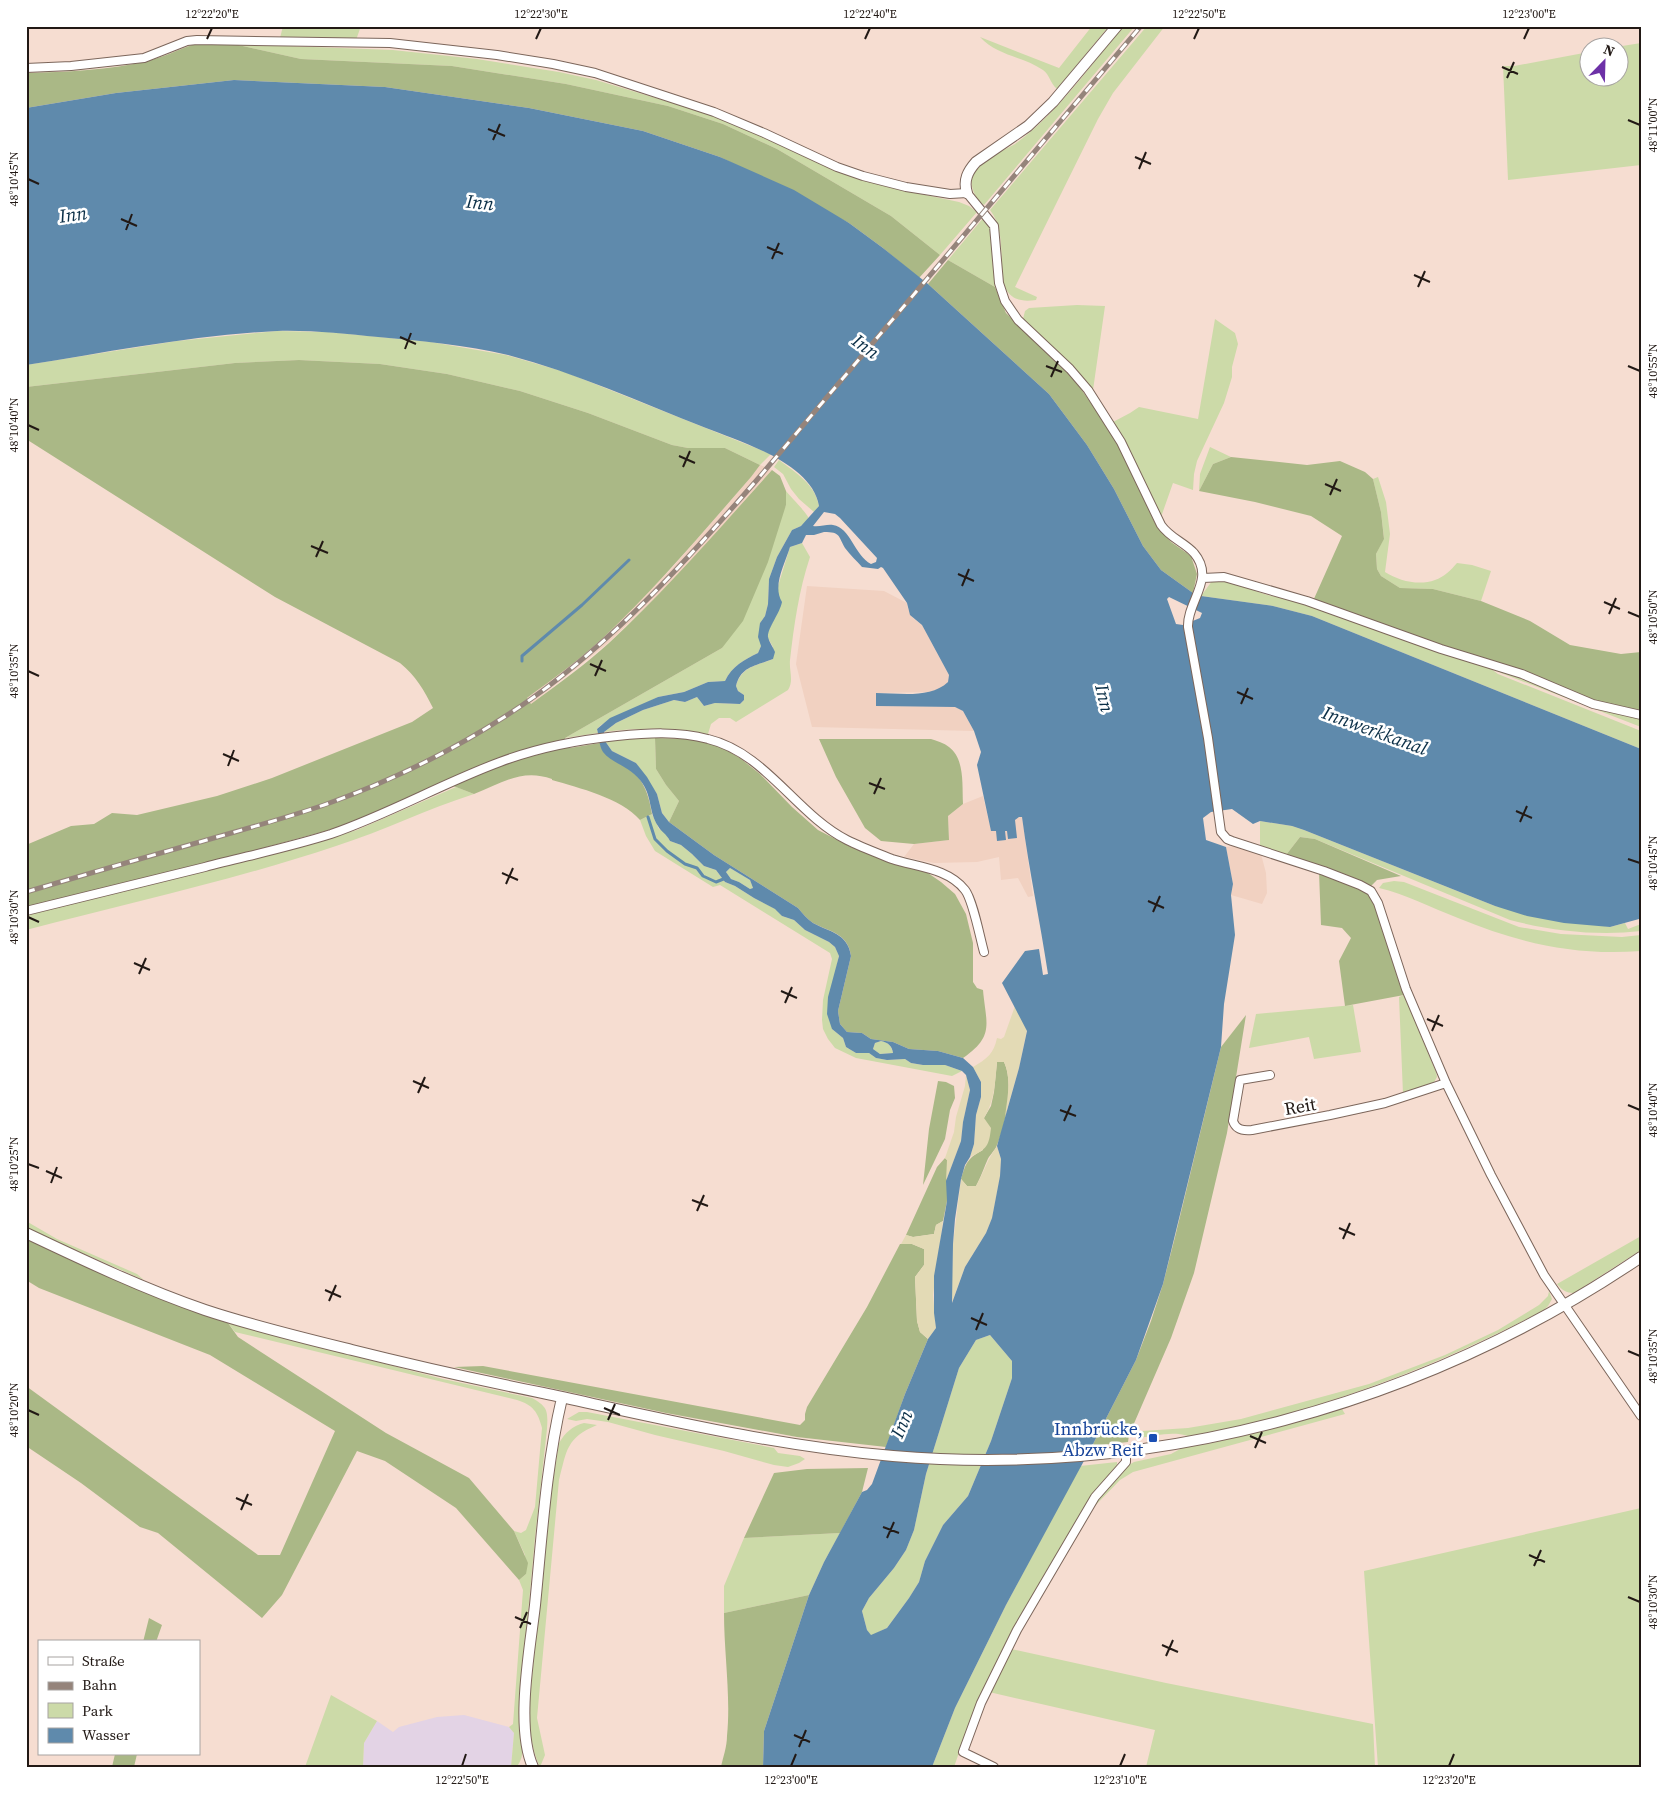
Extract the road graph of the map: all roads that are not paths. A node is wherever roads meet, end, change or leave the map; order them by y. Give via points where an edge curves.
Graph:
1 (1117, 26) edge
2 (26, 68) edge
3 (967, 193) junction
4 (1204, 578) junction
5 (1641, 715) edge
6 (26, 911) edge
7 (984, 952) dead end
8 (1270, 1075) dead end
9 (1446, 1083) junction
10 (26, 1232) edge
11 (1641, 1257) edge
12 (1564, 1305) junction
13 (562, 1398) junction
14 (1641, 1416) edge
15 (1126, 1452) junction
16 (533, 1767) edge
17 (994, 1767) edge

1 - 3 street via 1053,102 1028,126 976,162 966,179
2 - 3 street via 144,58 192,40 390,43 497,55 595,73 704,109 864,176 914,189
3 - 4 street via 994,226 999,283 1005,301 1018,320 1088,390 1121,442 1161,526 1193,552 1201,564
4 - 5 street via 1224,577 1307,601 1522,674 1593,704
4 - 9 street via 1188,618 1188,627 1221,832 1227,838 1324,871 1371,891 1378,903 1406,989
6 - 7 street via 331,834 501,762 592,739 679,734 708,739 732,748 779,783 836,834 864,848 954,879 970,899
8 - 9 street, Reit via 1240,1080 1232,1121 1237,1128 1252,1130 1330,1115
9 - 12 street via 1527,1244
10 - 13 street via 140,1285 230,1318 321,1343
11 - 12 street
12 - 14 street
12 - 15 street via 1462,1356 1371,1393 1258,1428
13 - 15 street via 792,1444 879,1454 956,1459
13 - 16 street via 544,1501 525,1699 527,1749
15 - 17 street via 1126,1462 1095,1497 1018,1630 981,1703 962,1752

